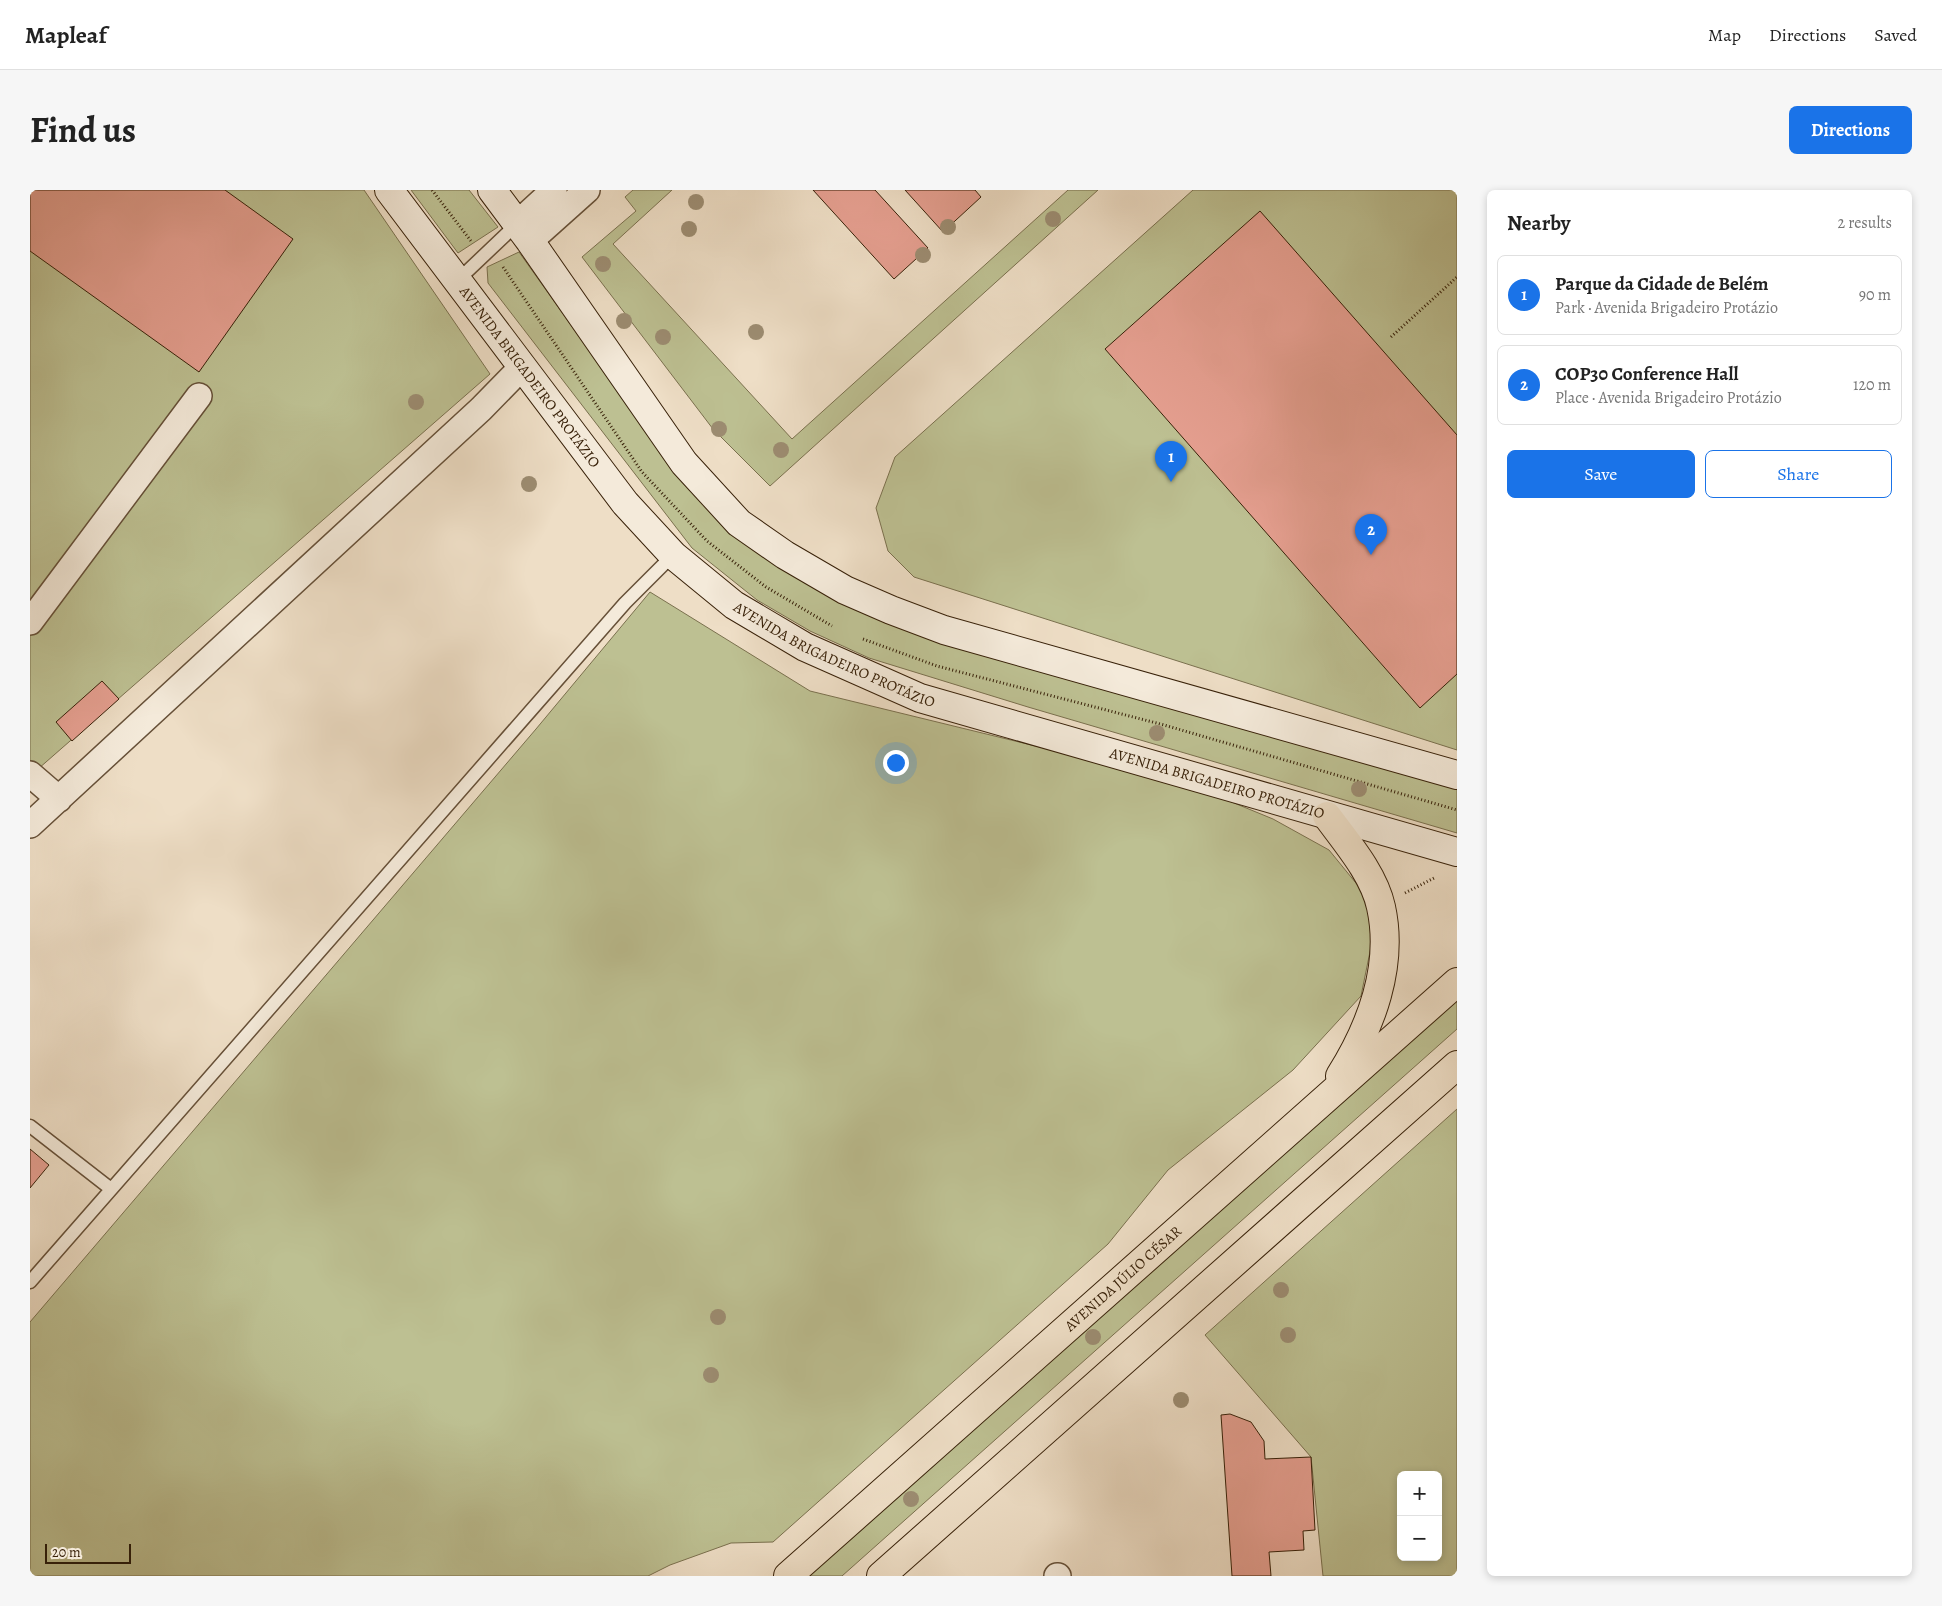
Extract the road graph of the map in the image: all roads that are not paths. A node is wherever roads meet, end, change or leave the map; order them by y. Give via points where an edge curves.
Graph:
1 (389, 190) edge
2 (492, 190) edge
3 (554, 190) edge
4 (587, 190) edge
5 (523, 232) junction
6 (457, 281) junction
7 (522, 367) junction
8 (199, 396) dead end
9 (673, 554) junction
10 (30, 622) edge
11 (30, 774) edge
12 (1457, 775) edge
13 (59, 799) junction
14 (1326, 816) junction
15 (30, 825) edge
16 (1457, 852) edge
17 (1457, 982) edge
18 (1457, 1065) edge
19 (1328, 1096) junction
20 (30, 1126) edge
21 (112, 1189) junction
22 (30, 1282) edge
23 (788, 1576) edge
24 (881, 1576) edge

1 - 6 main road, AVENIDA BRIGADEIRO PROTÁZIO
2 - 5 main road
3 - 5 street
4 - 5 street
5 - 6 lane
5 - 12 main road via 684,463 739,523 785,555 837,585 944,630
6 - 7 main road, AVENIDA BRIGADEIRO PROTÁZIO
7 - 9 main road, AVENIDA BRIGADEIRO PROTÁZIO via 625,503
7 - 13 street via 481,409
8 - 10 street
9 - 14 main road, AVENIDA BRIGADEIRO PROTÁZIO via 734,605 805,647 920,698
9 - 21 lane via 625,603
11 - 13 street
13 - 15 street
14 - 16 main road, AVENIDA BRIGADEIRO PROTÁZIO
14 - 19 main road via 1368,877 1381,906 1385,946 1372,1016
17 - 19 main road, AVENIDA JÚLIO CÉSAR
18 - 24 main road
19 - 23 main road, AVENIDA JÚLIO CÉSAR
20 - 21 lane
21 - 22 lane

